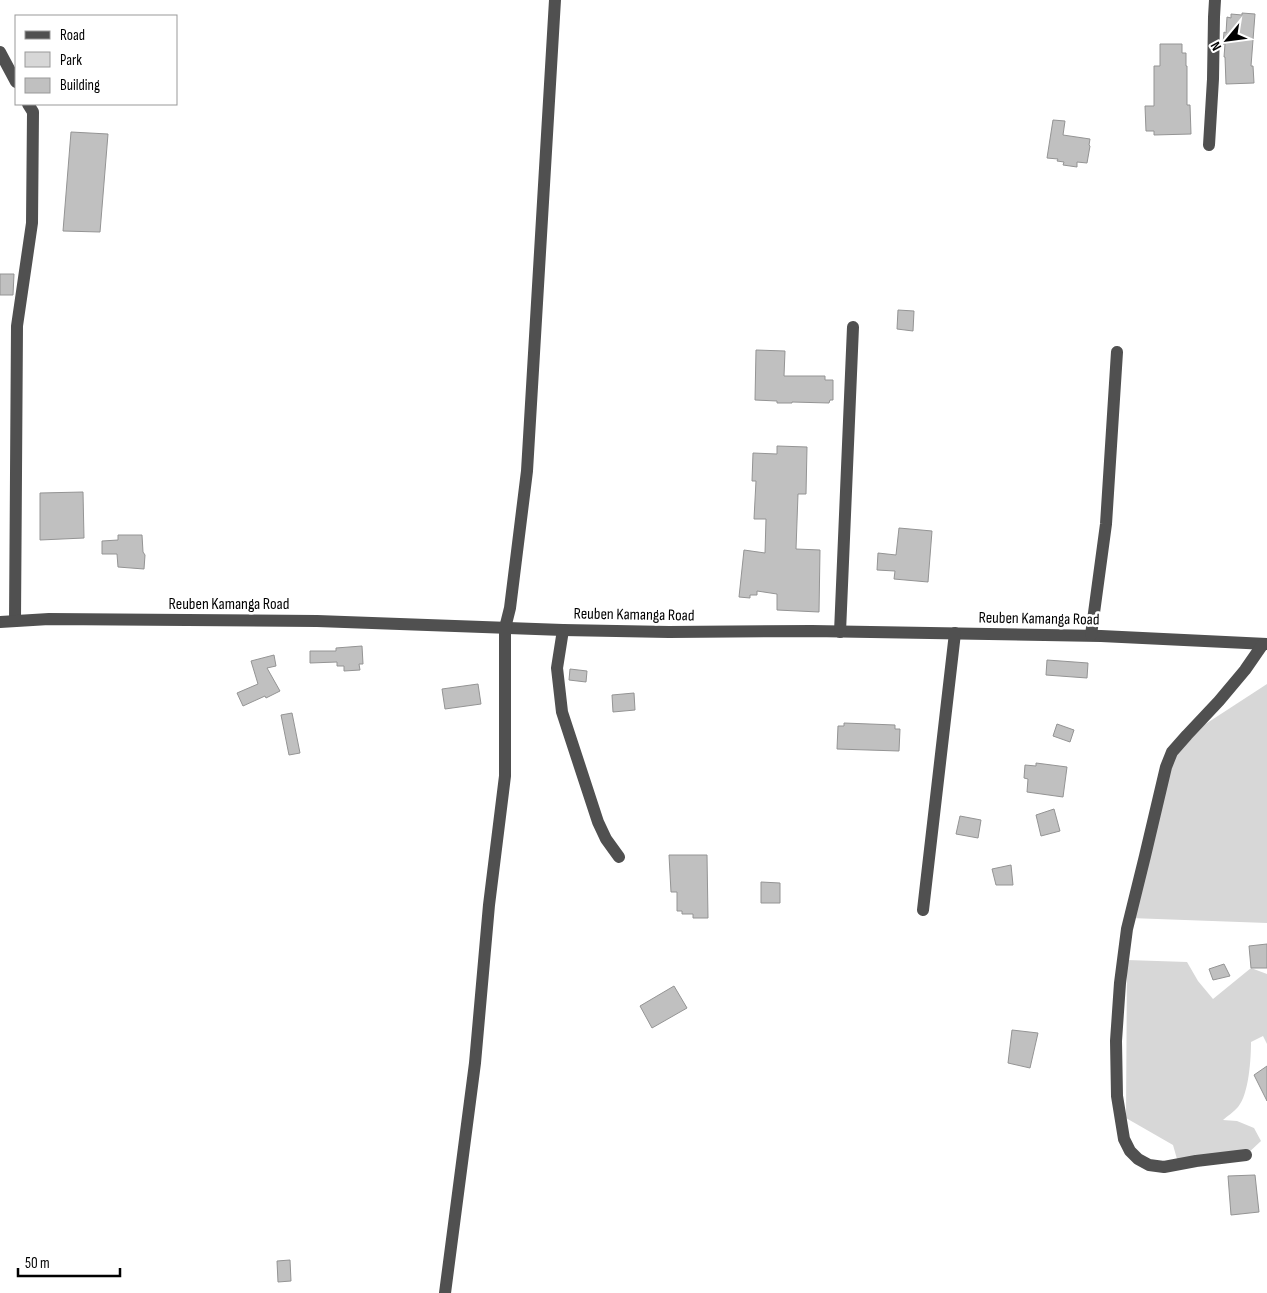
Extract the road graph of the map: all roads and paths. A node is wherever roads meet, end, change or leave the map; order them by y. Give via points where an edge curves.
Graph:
1 (555, 0) edge
2 (1215, 0) edge
3 (0, 52) edge
4 (15, 80) edge
5 (29, 105) edge
6 (1209, 145) dead end
7 (853, 327) dead end
8 (1117, 352) dead end
9 (15, 621) junction
10 (0, 622) edge
11 (505, 628) junction
12 (563, 630) junction
13 (840, 632) junction
14 (955, 634) junction
15 (1091, 636) junction
16 (1265, 644) edge
17 (619, 857) dead end
18 (923, 910) dead end
19 (1246, 1155) dead end
20 (445, 1293) edge

1 - 11 street via 527,471
2 - 6 street
3 - 4 street
5 - 9 street via 33,112 32,223 17,326
7 - 13 street
8 - 15 street via 1106,524
9 - 10 street, Reuben Kamanga Road
9 - 11 street, Reuben Kamanga Road via 317,621
11 - 12 street, Reuben Kamanga Road
11 - 20 street via 505,776 489,905 475,1063
12 - 13 street, Reuben Kamanga Road
12 - 17 street via 557,668 562,712 598,822
13 - 14 street, Reuben Kamanga Road
14 - 15 street, Reuben Kamanga Road
14 - 18 street
15 - 16 street, Reuben Kamanga Road
16 - 19 street via 1219,702 1172,752 1166,767 1127,929 1116,1041 1117,1096 1124,1139 1138,1159 1149,1165 1164,1166

